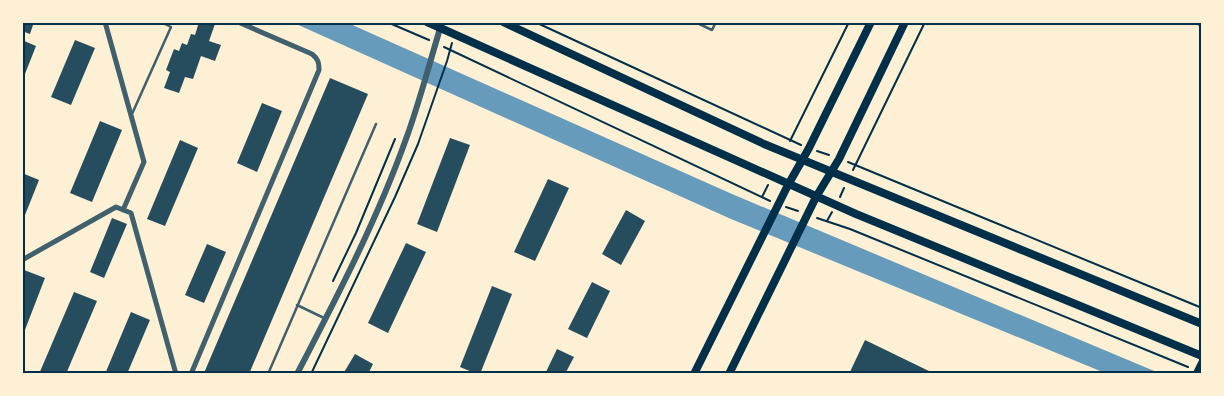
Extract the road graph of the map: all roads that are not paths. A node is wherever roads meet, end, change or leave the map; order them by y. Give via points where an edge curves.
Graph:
1 (105, 22) edge
2 (161, 22) edge
3 (238, 22) edge
4 (427, 22) edge
5 (503, 22) edge
6 (695, 22) edge
7 (716, 22) edge
8 (871, 22) edge
9 (905, 22) edge
10 (1198, 22) edge
11 (1202, 24) edge
12 (441, 26) edge
13 (131, 116) junction
14 (376, 124) dead end
15 (802, 160) junction
16 (831, 172) junction
17 (788, 184) junction
18 (816, 197) junction
19 (124, 210) junction
20 (22, 260) edge
21 (297, 305) junction
22 (326, 319) junction
23 (1202, 324) edge
24 (1202, 356) edge
25 (1202, 362) edge
26 (1197, 372) edge
27 (176, 374) edge
28 (191, 374) edge
29 (268, 374) edge
30 (297, 374) edge
31 (694, 374) edge
32 (729, 374) edge

1 - 13 street
2 - 13 lane via 171,27
3 - 28 street via 312,54 317,58 319,70
4 - 12 main road
5 - 15 main road
6 - 7 lane via 712,30
8 - 15 main road
9 - 16 main road
10 - 11 street
12 - 17 main road
12 - 22 street via 406,140
13 - 19 street via 144,162
14 - 21 lane
15 - 16 main road
15 - 17 main road
16 - 18 main road
16 - 23 main road
17 - 18 main road
17 - 31 main road
18 - 24 main road
18 - 32 main road
19 - 20 street via 116,207
19 - 27 street via 131,213
21 - 22 lane
21 - 29 lane
22 - 30 street
25 - 26 main road

